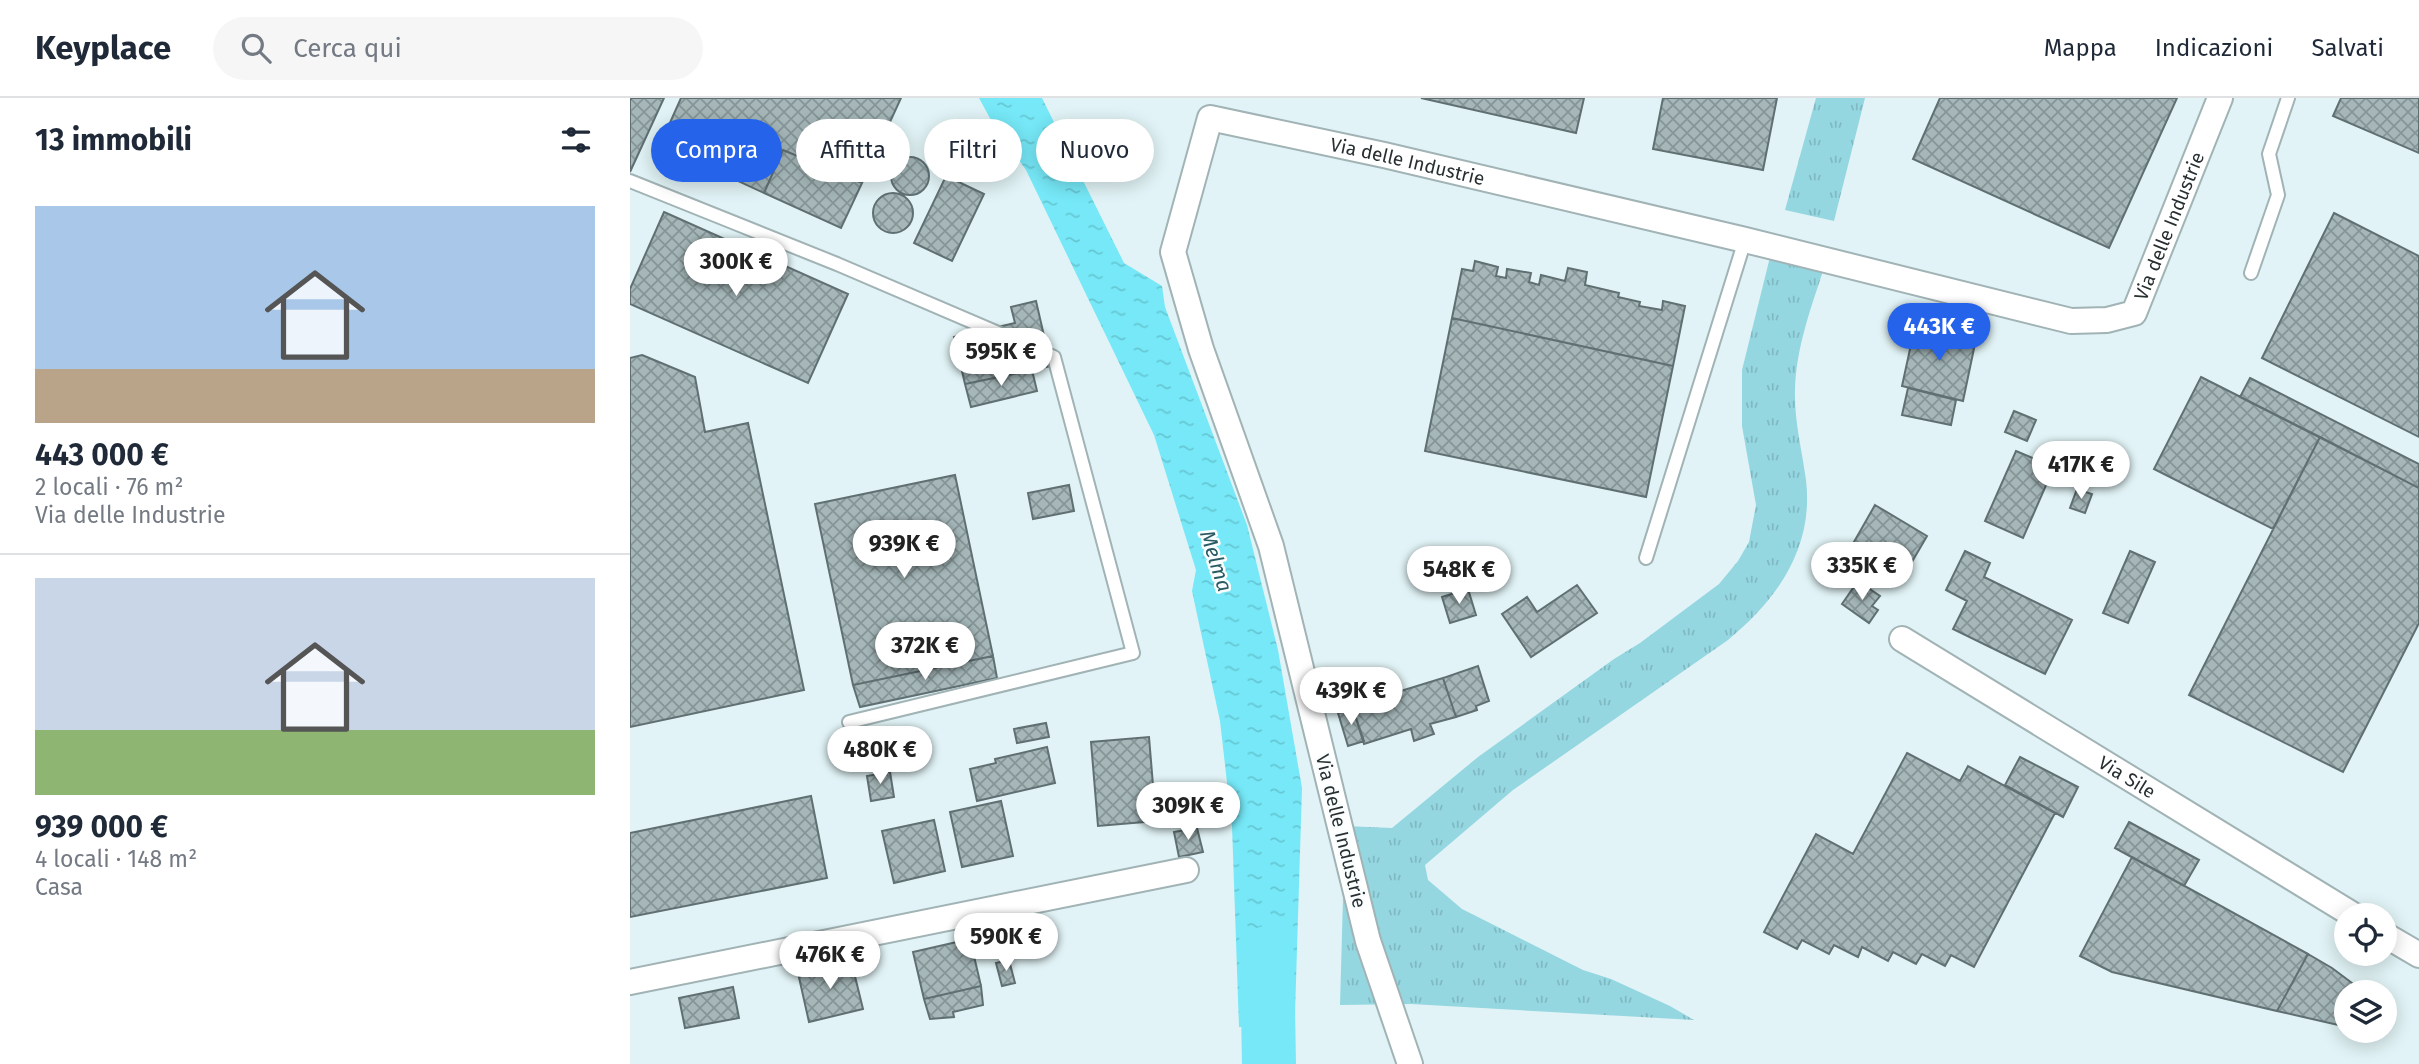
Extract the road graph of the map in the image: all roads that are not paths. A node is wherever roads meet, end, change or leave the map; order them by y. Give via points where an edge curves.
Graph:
1 (2220, 98) edge
2 (2288, 98) edge
3 (1212, 108) edge
4 (630, 181) edge
5 (1745, 240) junction
6 (2251, 273) dead end
7 (1646, 558) dead end
8 (1902, 639) dead end
9 (849, 722) dead end
10 (1186, 870) dead end
11 (2334, 903) edge
12 (2397, 942) edge
13 (2419, 955) edge
14 (630, 982) edge
15 (1410, 1064) edge

1 - 5 street, Via delle Industrie via 2134,313 2107,320 2071,321
2 - 6 lane via 2269,154 2278,195
3 - 5 street, Via delle Industrie via 1384,155
3 - 15 street, Via delle Industrie via 1173,252 1201,349 1271,546 1368,941
4 - 9 lane via 1054,357 1133,653
5 - 7 lane
8 - 11 street, Via Sile
10 - 14 street
12 - 13 street

